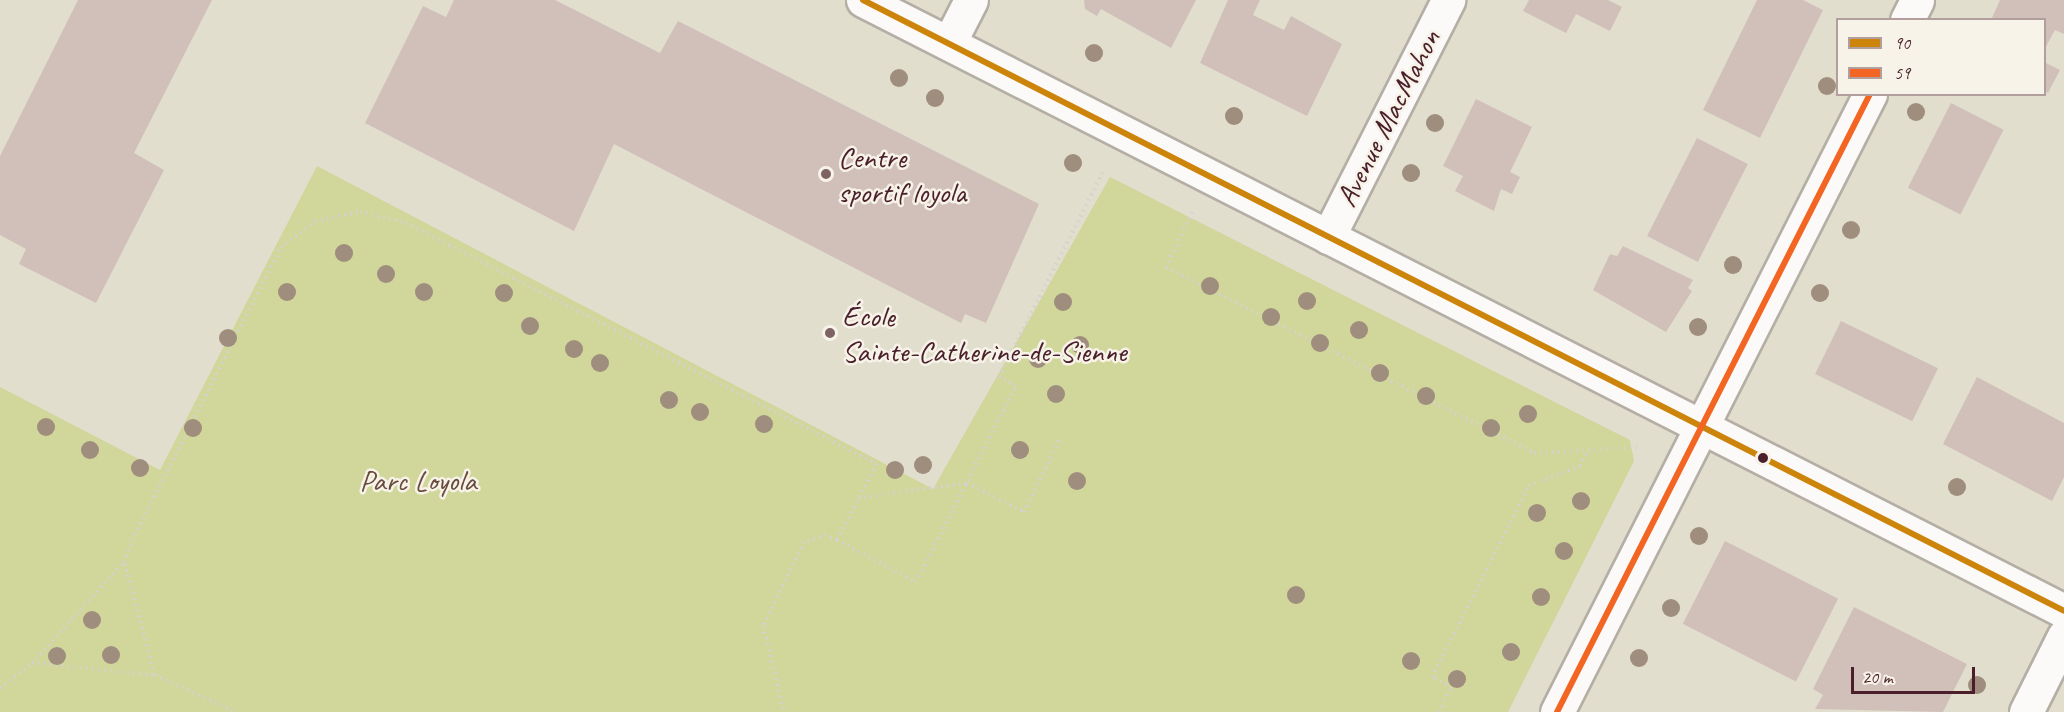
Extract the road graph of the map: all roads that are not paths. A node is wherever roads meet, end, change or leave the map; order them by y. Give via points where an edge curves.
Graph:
1 (863, 0) edge
2 (971, 0) edge
3 (1448, 0) edge
4 (1917, 0) edge
5 (1908, 18) edge
6 (950, 43) junction
7 (1869, 96) edge
8 (1328, 237) junction
9 (1703, 427) junction
10 (2064, 611) edge
11 (2064, 636) edge
12 (1557, 712) edge
13 (2026, 712) edge

1 - 6 street
2 - 6 street
3 - 8 street, Avenue MacMahon
4 - 5 street
6 - 8 street
7 - 9 street
8 - 9 street
9 - 10 street
9 - 12 street
11 - 13 street

